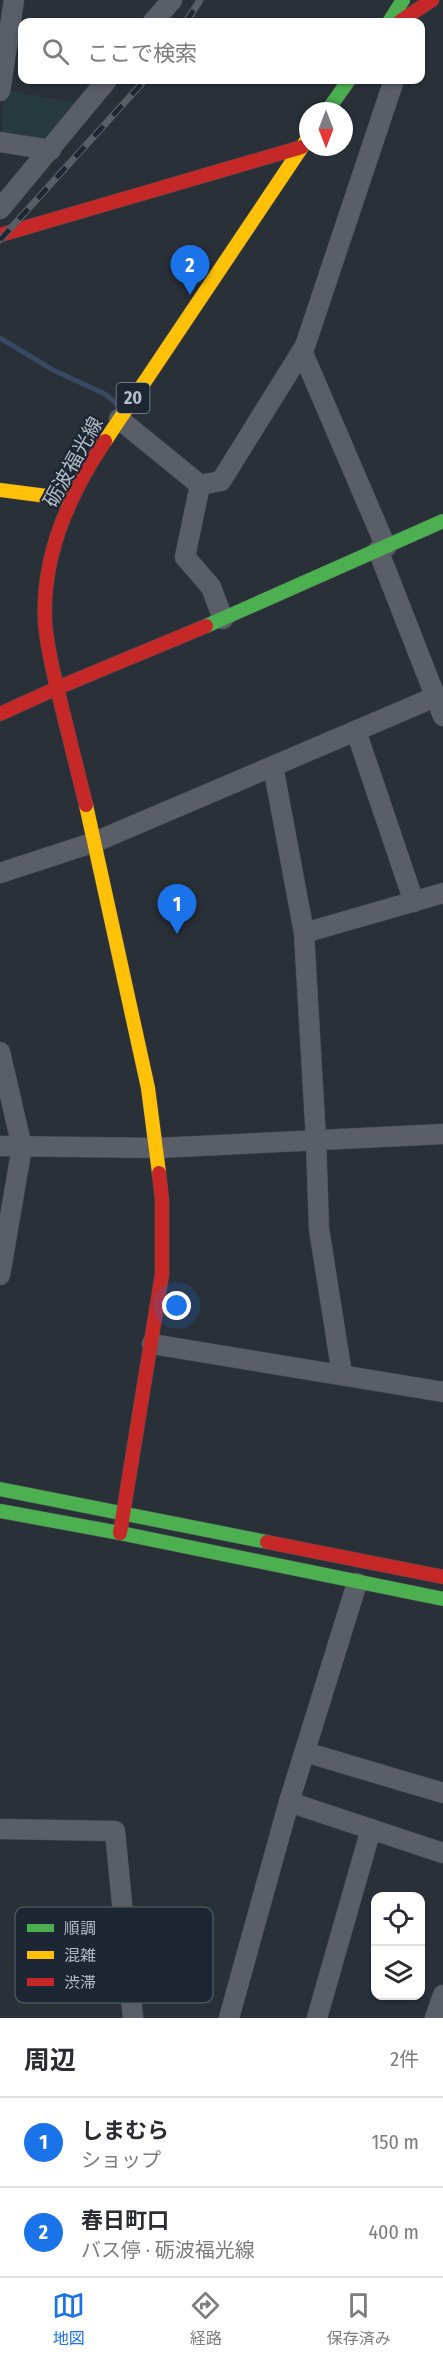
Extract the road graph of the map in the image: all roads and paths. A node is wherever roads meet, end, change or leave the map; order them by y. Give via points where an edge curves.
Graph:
1 (14, 0) edge
2 (172, 0) edge
3 (432, 0) edge
4 (405, 15) edge
5 (156, 18) edge
6 (104, 84) edge
7 (346, 84) edge
8 (393, 84) edge
9 (0, 91) edge
10 (333, 102) edge
11 (0, 142) edge
12 (299, 145) edge
13 (51, 150) junction
14 (299, 152) edge
15 (0, 210) edge
16 (0, 235) edge
17 (302, 351) junction
18 (119, 419) junction
19 (200, 484) junction
20 (0, 490) edge
21 (70, 499) junction
22 (443, 521) edge
23 (382, 548) junction
24 (223, 620) junction
25 (57, 688) junction
26 (439, 697) edge
27 (0, 714) edge
28 (443, 716) edge
29 (356, 731) junction
30 (273, 766) junction
31 (95, 842) junction
32 (0, 873) edge
33 (443, 893) edge
34 (414, 902) junction
35 (304, 933) junction
36 (0, 1052) edge
37 (443, 1134) edge
38 (316, 1140) junction
39 (0, 1146) edge
40 (22, 1147) junction
41 (158, 1148) junction
42 (0, 1275) edge
43 (152, 1344) junction
44 (342, 1374) junction
45 (443, 1392) edge
46 (0, 1489) edge
47 (0, 1511) edge
48 (123, 1513) junction
49 (120, 1533) junction
50 (443, 1577) edge
51 (357, 1583) junction
52 (443, 1599) edge
53 (305, 1752) junction
54 (443, 1793) edge
55 (290, 1802) junction
56 (0, 1829) edge
57 (370, 1829) junction
58 (443, 1853) edge
59 (122, 1907) edge
60 (443, 1995) edge
61 (132, 2003) edge
62 (133, 2018) edge
63 (229, 2018) edge
64 (317, 2018) edge
65 (435, 2018) edge

1 - 9 street
2 - 5 street
3 - 4 street
6 - 13 street
7 - 10 street
8 - 17 street
11 - 13 street
12 - 16 street
13 - 15 street
14 - 18 street, 砺波福光線 / 20
17 - 19 street via 221,482
17 - 23 street
18 - 19 street
18 - 21 street, 砺波福光線 / 20
19 - 24 street via 185,557 211,587
20 - 21 street
21 - 25 street, 砺波福光線 / 20 via 53,544 45,594 47,642
22 - 23 street
23 - 24 street
23 - 26 street
24 - 25 street
25 - 27 street
25 - 31 street, 砺波福光線
26 - 28 street
26 - 29 street
29 - 30 street
29 - 34 street
30 - 31 street
30 - 35 street
31 - 32 street
31 - 41 street, 砺波福光線
33 - 34 street
34 - 35 street
35 - 38 street
36 - 40 street
37 - 38 street
38 - 41 street
38 - 44 street via 319,1229
39 - 40 street
40 - 41 street
40 - 42 street
41 - 43 street, 砺波福光線 via 162,1274
43 - 44 street
43 - 48 street, 砺波福光線
44 - 45 street
46 - 48 street
47 - 49 street
48 - 49 street, 砺波福光線
48 - 50 street
49 - 51 street
51 - 52 street
51 - 53 street
53 - 54 street
53 - 55 street
55 - 57 street
55 - 63 street
56 - 59 street via 115,1832
57 - 58 street
57 - 64 street
60 - 65 street
61 - 62 street

